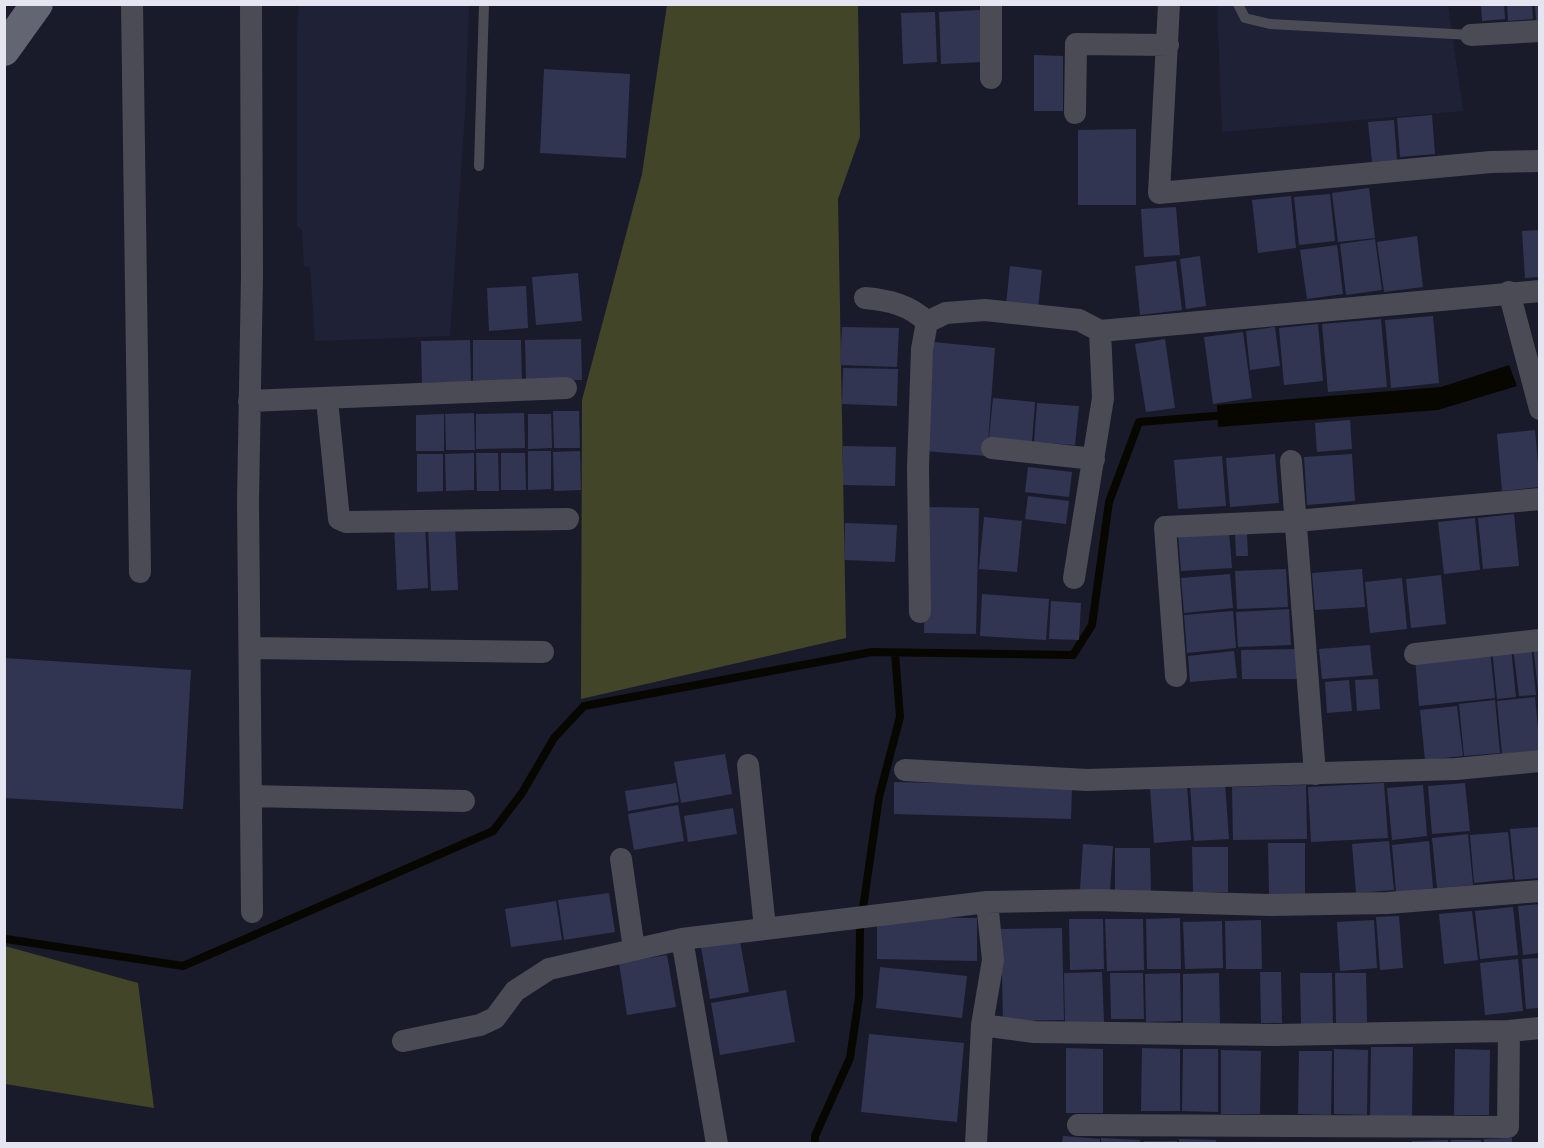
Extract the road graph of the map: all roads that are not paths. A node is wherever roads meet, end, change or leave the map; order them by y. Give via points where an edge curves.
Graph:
1 (37, 4) edge
2 (132, 4) edge
3 (251, 4) edge
4 (484, 4) edge
5 (991, 4) edge
6 (1169, 4) edge
7 (1239, 4) edge
8 (1539, 31) edge
9 (1471, 35) joint
10 (1168, 45) junction
11 (4, 50) edge
12 (991, 78) dead end
13 (1075, 113) dead end
14 (1539, 161) edge
15 (479, 166) dead end
16 (1539, 291) edge
17 (1509, 292) junction
18 (865, 298) dead end
19 (927, 322) junction
20 (1100, 331) junction
21 (566, 388) dead end
22 (327, 400) junction
23 (249, 401) junction
24 (1539, 409) edge
25 (992, 448) dead end
26 (1094, 459) junction
27 (1291, 461) dead end
28 (1539, 499) edge
29 (568, 519) dead end
30 (1296, 521) junction
31 (140, 572) dead end
32 (1074, 578) dead end
33 (920, 612) dead end
34 (1539, 640) edge
35 (250, 648) junction
36 (543, 652) dead end
37 (1415, 654) dead end
38 (1176, 676) dead end
39 (1539, 761) edge
40 (748, 765) dead end
41 (904, 770) dead end
42 (1315, 774) junction
43 (251, 796) junction
44 (464, 801) dead end
45 (621, 859) dead end
46 (1539, 891) edge
47 (987, 902) junction
48 (252, 912) dead end
49 (765, 928) junction
50 (682, 939) junction
51 (634, 949) junction
52 (982, 1025) junction
53 (1539, 1028) edge
54 (1509, 1031) junction
55 (403, 1041) dead end
56 (1078, 1125) dead end
57 (717, 1143) edge
58 (976, 1143) edge

1 - 11 main road
2 - 31 street
3 - 23 street
4 - 15 lane
5 - 12 street
6 - 10 street
7 - 9 lane via 1245,18 1270,24
8 - 9 street
10 - 13 street via 1076,44
10 - 14 street via 1159,193 1491,162
16 - 17 street
17 - 20 street
17 - 24 street
18 - 19 street via 886,300 917,311
19 - 20 street via 946,313 985,310 1079,320
19 - 33 street via 922,350 918,468
20 - 26 street via 1103,398
21 - 22 street
22 - 23 street
22 - 29 street via 339,519
23 - 35 street
25 - 26 street
26 - 32 street
27 - 30 street
28 - 30 street
30 - 38 street via 1165,527
30 - 42 street
34 - 37 street
35 - 36 street
35 - 43 street
39 - 42 street via 1456,769
40 - 49 street
41 - 42 street via 1087,780
43 - 44 street
43 - 48 street
45 - 51 street
46 - 47 street via 1387,903 1271,906 1094,900
47 - 49 street
47 - 52 street via 993,960
49 - 50 street
50 - 51 street
50 - 57 street
51 - 55 street via 549,969 515,991 495,1018 480,1025
52 - 54 street via 1034,1032 1274,1035
52 - 58 street
53 - 54 street
54 - 56 street via 1508,1127

